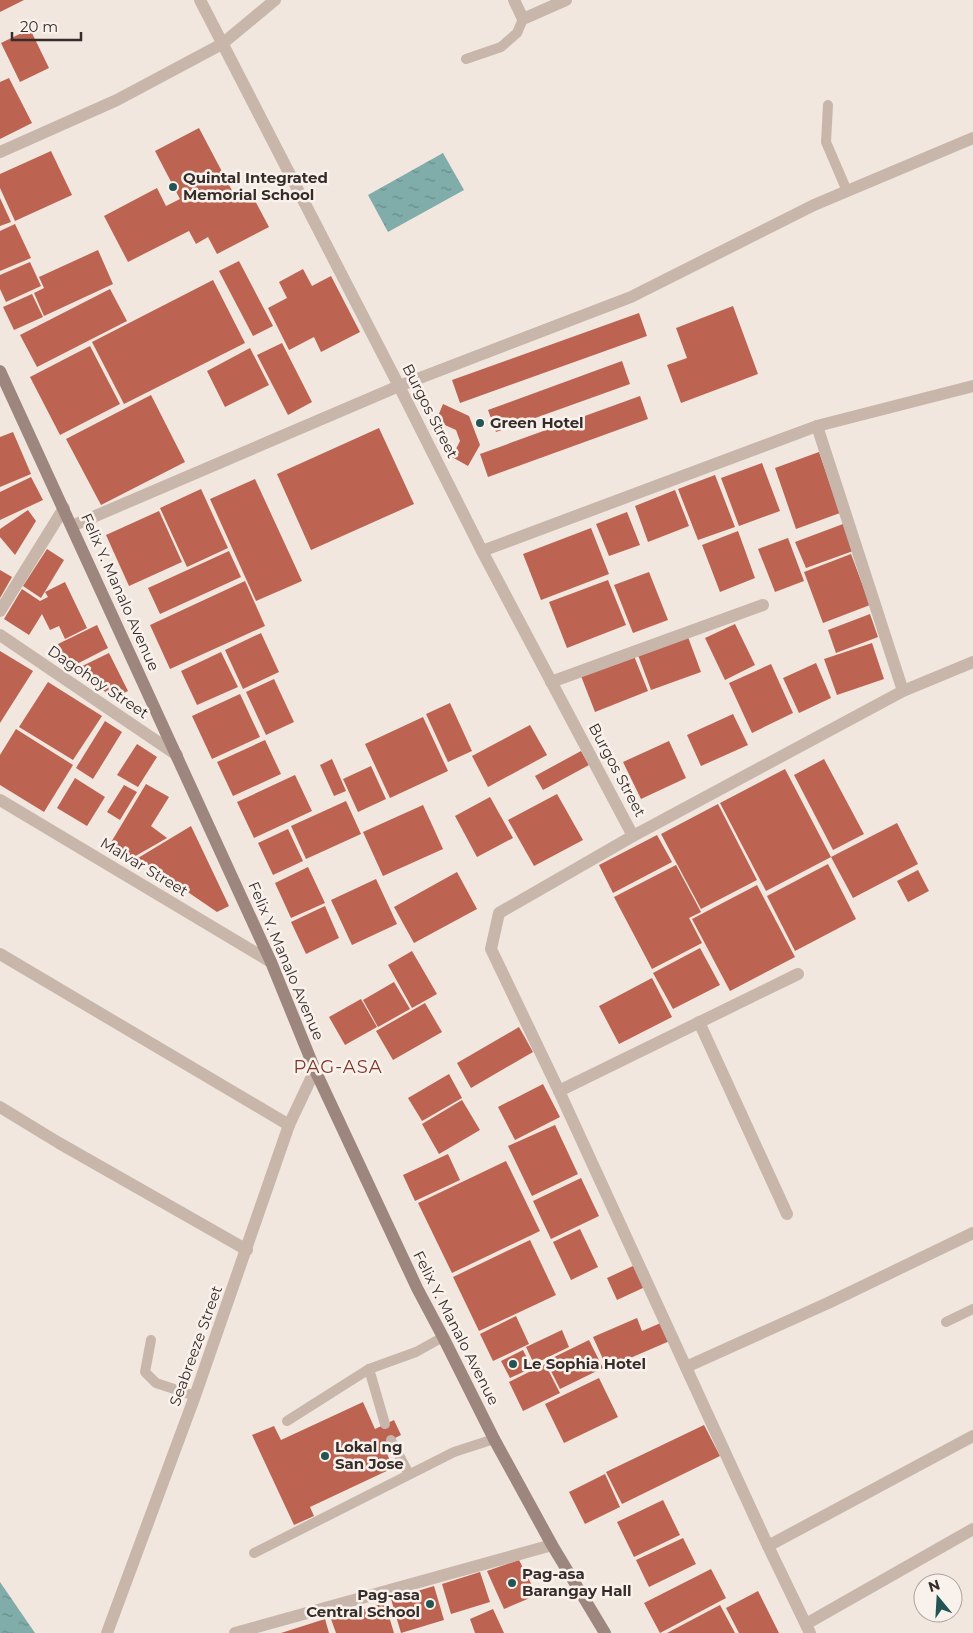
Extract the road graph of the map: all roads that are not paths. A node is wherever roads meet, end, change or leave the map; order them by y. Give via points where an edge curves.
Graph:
1 (200, 0) edge
2 (275, 0) edge
3 (514, 0) edge
4 (566, 0) edge
5 (523, 19) junction
6 (222, 44) junction
7 (466, 59) dead end
8 (828, 105) dead end
9 (973, 138) edge
10 (0, 152) edge
11 (847, 191) junction
12 (0, 372) edge
13 (399, 386) junction
14 (973, 386) edge
15 (817, 426) junction
16 (64, 508) junction
17 (72, 526) junction
18 (482, 551) junction
19 (763, 605) dead end
20 (0, 611) edge
21 (0, 635) edge
22 (973, 662) edge
23 (551, 682) junction
24 (903, 691) junction
25 (177, 755) junction
26 (0, 800) edge
27 (633, 836) junction
28 (0, 954) edge
29 (271, 962) junction
30 (798, 974) dead end
31 (698, 1022) junction
32 (315, 1070) junction
33 (559, 1091) junction
34 (0, 1107) edge
35 (289, 1125) junction
36 (786, 1214) dead end
37 (973, 1233) edge
38 (247, 1250) junction
39 (973, 1309) edge
40 (946, 1322) dead end
41 (443, 1337) junction
42 (151, 1340) dead end
43 (686, 1367) junction
44 (369, 1369) junction
45 (195, 1396) junction
46 (287, 1421) dead end
47 (385, 1424) dead end
48 (973, 1436) edge
49 (494, 1439) junction
50 (391, 1440) dead end
51 (409, 1474) junction
52 (973, 1529) edge
53 (552, 1545) junction
54 (768, 1546) junction
55 (254, 1553) dead end
56 (808, 1629) edge
57 (107, 1633) edge
58 (235, 1633) edge
59 (605, 1633) edge

1 - 6 street, Burgos Street
2 - 6 street
3 - 5 street
4 - 5 street
5 - 7 lane via 517,33 501,47
6 - 10 street via 117,100
6 - 13 street, Burgos Street
8 - 11 lane via 826,142
9 - 11 street
11 - 13 street via 814,204 631,297
12 - 16 main road, Felix Y. Manalo Avenue
13 - 17 street
13 - 18 street, Burgos Street
14 - 15 street
15 - 18 street
15 - 24 street
16 - 17 main road, Felix Y. Manalo Avenue
16 - 20 street
17 - 25 main road, Felix Y. Manalo Avenue
18 - 23 street, Burgos Street
19 - 23 street
21 - 25 street, Dagohoy Street
22 - 24 street
23 - 27 street, Burgos Street
24 - 27 street
25 - 29 main road, Felix Y. Manalo Avenue
26 - 29 street, Malvar Street
27 - 33 street via 499,913 491,949
28 - 35 street
29 - 32 main road, Felix Y. Manalo Avenue
30 - 31 street
31 - 33 street
31 - 36 street
32 - 35 street, Seabreeze Street
32 - 41 main road, Felix Y. Manalo Avenue
33 - 43 street
34 - 38 street
35 - 38 street, Seabreeze Street
37 - 43 street
38 - 45 street, Seabreeze Street
39 - 40 lane
41 - 44 lane via 416,1352
41 - 49 main road, Felix Y. Manalo Avenue
42 - 45 lane via 145,1372 156,1383
43 - 54 street
44 - 46 lane
44 - 47 lane
45 - 57 street, Seabreeze Street
48 - 54 street
49 - 51 lane via 454,1452
49 - 53 main road, Felix Y. Manalo Avenue
50 - 51 lane
51 - 55 lane
52 - 56 street
53 - 58 street
53 - 59 main road, Felix Y. Manalo Avenue
54 - 56 street

